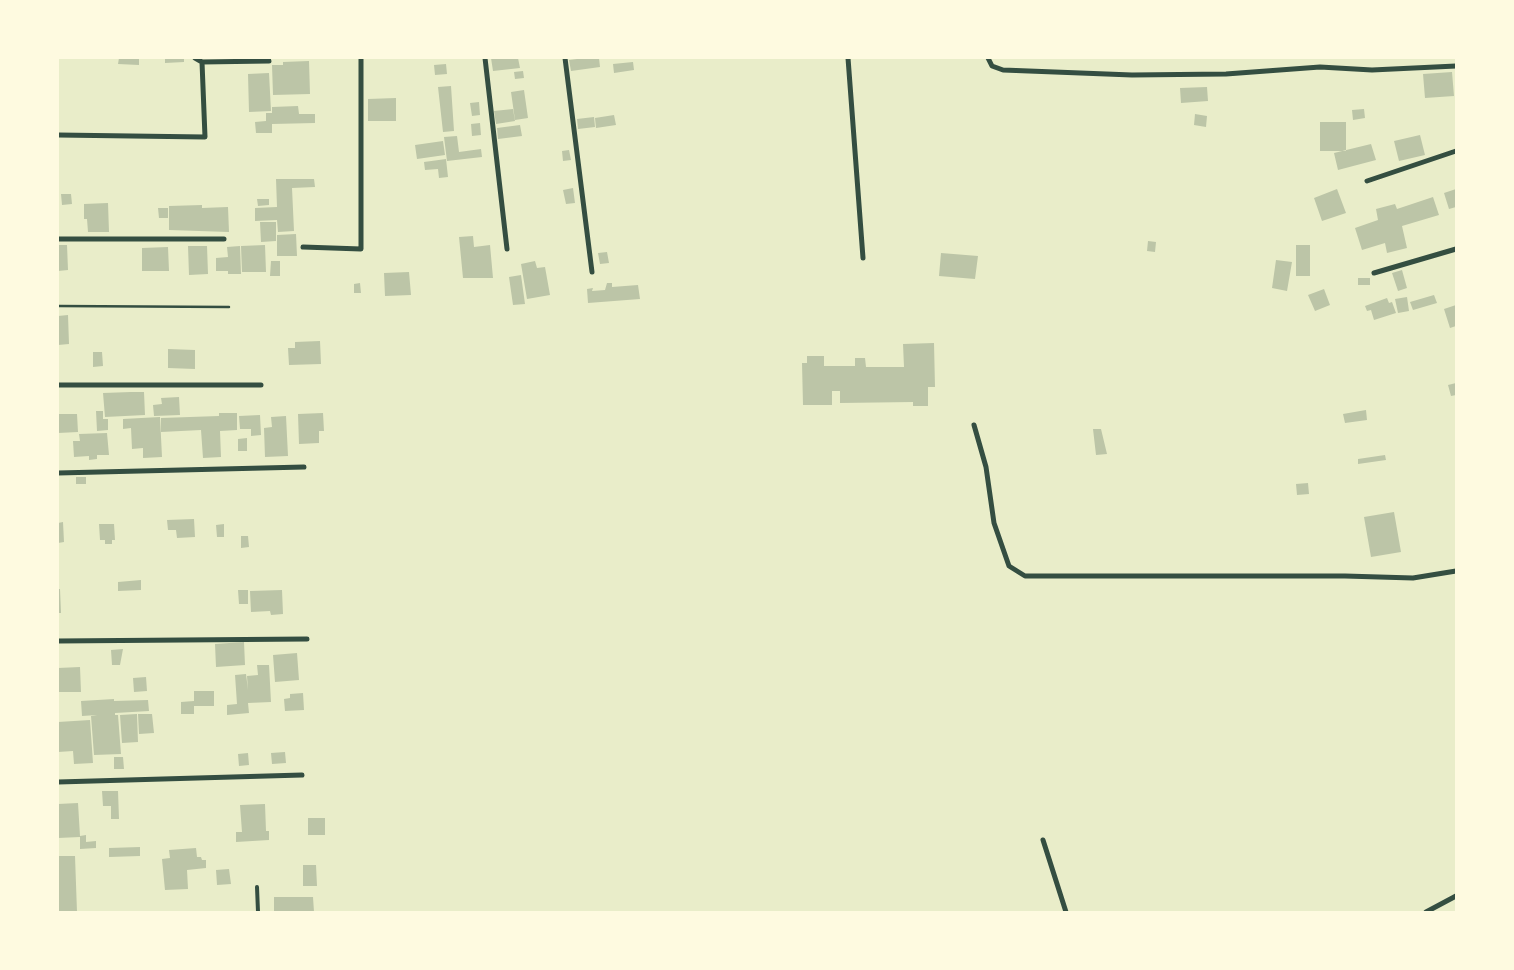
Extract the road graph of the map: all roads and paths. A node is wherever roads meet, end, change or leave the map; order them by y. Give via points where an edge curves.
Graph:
1 (195, 58) edge
2 (362, 58) edge
3 (485, 58) edge
4 (565, 58) edge
5 (848, 58) edge
6 (988, 58) edge
7 (269, 61) dead end
8 (202, 62) junction
9 (1456, 66) edge
10 (58, 135) edge
11 (1456, 151) edge
12 (1367, 181) dead end
13 (224, 239) dead end
14 (58, 240) edge
15 (303, 247) dead end
16 (507, 249) dead end
17 (1456, 249) edge
18 (863, 258) dead end
19 (592, 272) dead end
20 (1374, 273) dead end
21 (58, 306) edge
22 (229, 306) dead end
23 (58, 385) edge
24 (261, 385) dead end
25 (974, 425) dead end
26 (304, 467) dead end
27 (58, 472) edge
28 (1456, 571) edge
29 (307, 639) dead end
30 (58, 641) edge
31 (302, 775) dead end
32 (58, 782) edge
33 (1043, 840) dead end
34 (257, 887) dead end
35 (1456, 896) edge
36 (258, 912) edge
37 (1066, 912) edge
38 (1426, 912) edge

1 - 8 street
2 - 15 street via 361,249
3 - 16 street
4 - 19 street
5 - 18 street
6 - 9 street via 992,66 1003,70 1132,75 1226,74 1320,67 1372,70
7 - 8 street
8 - 10 street via 205,137
11 - 12 street
13 - 14 street
17 - 20 street
21 - 22 path
23 - 24 street
25 - 28 street via 986,467 994,523 1009,566 1024,576 1325,575 1413,578
26 - 27 street
29 - 30 street
31 - 32 street
33 - 37 street
34 - 36 lane
35 - 38 street

